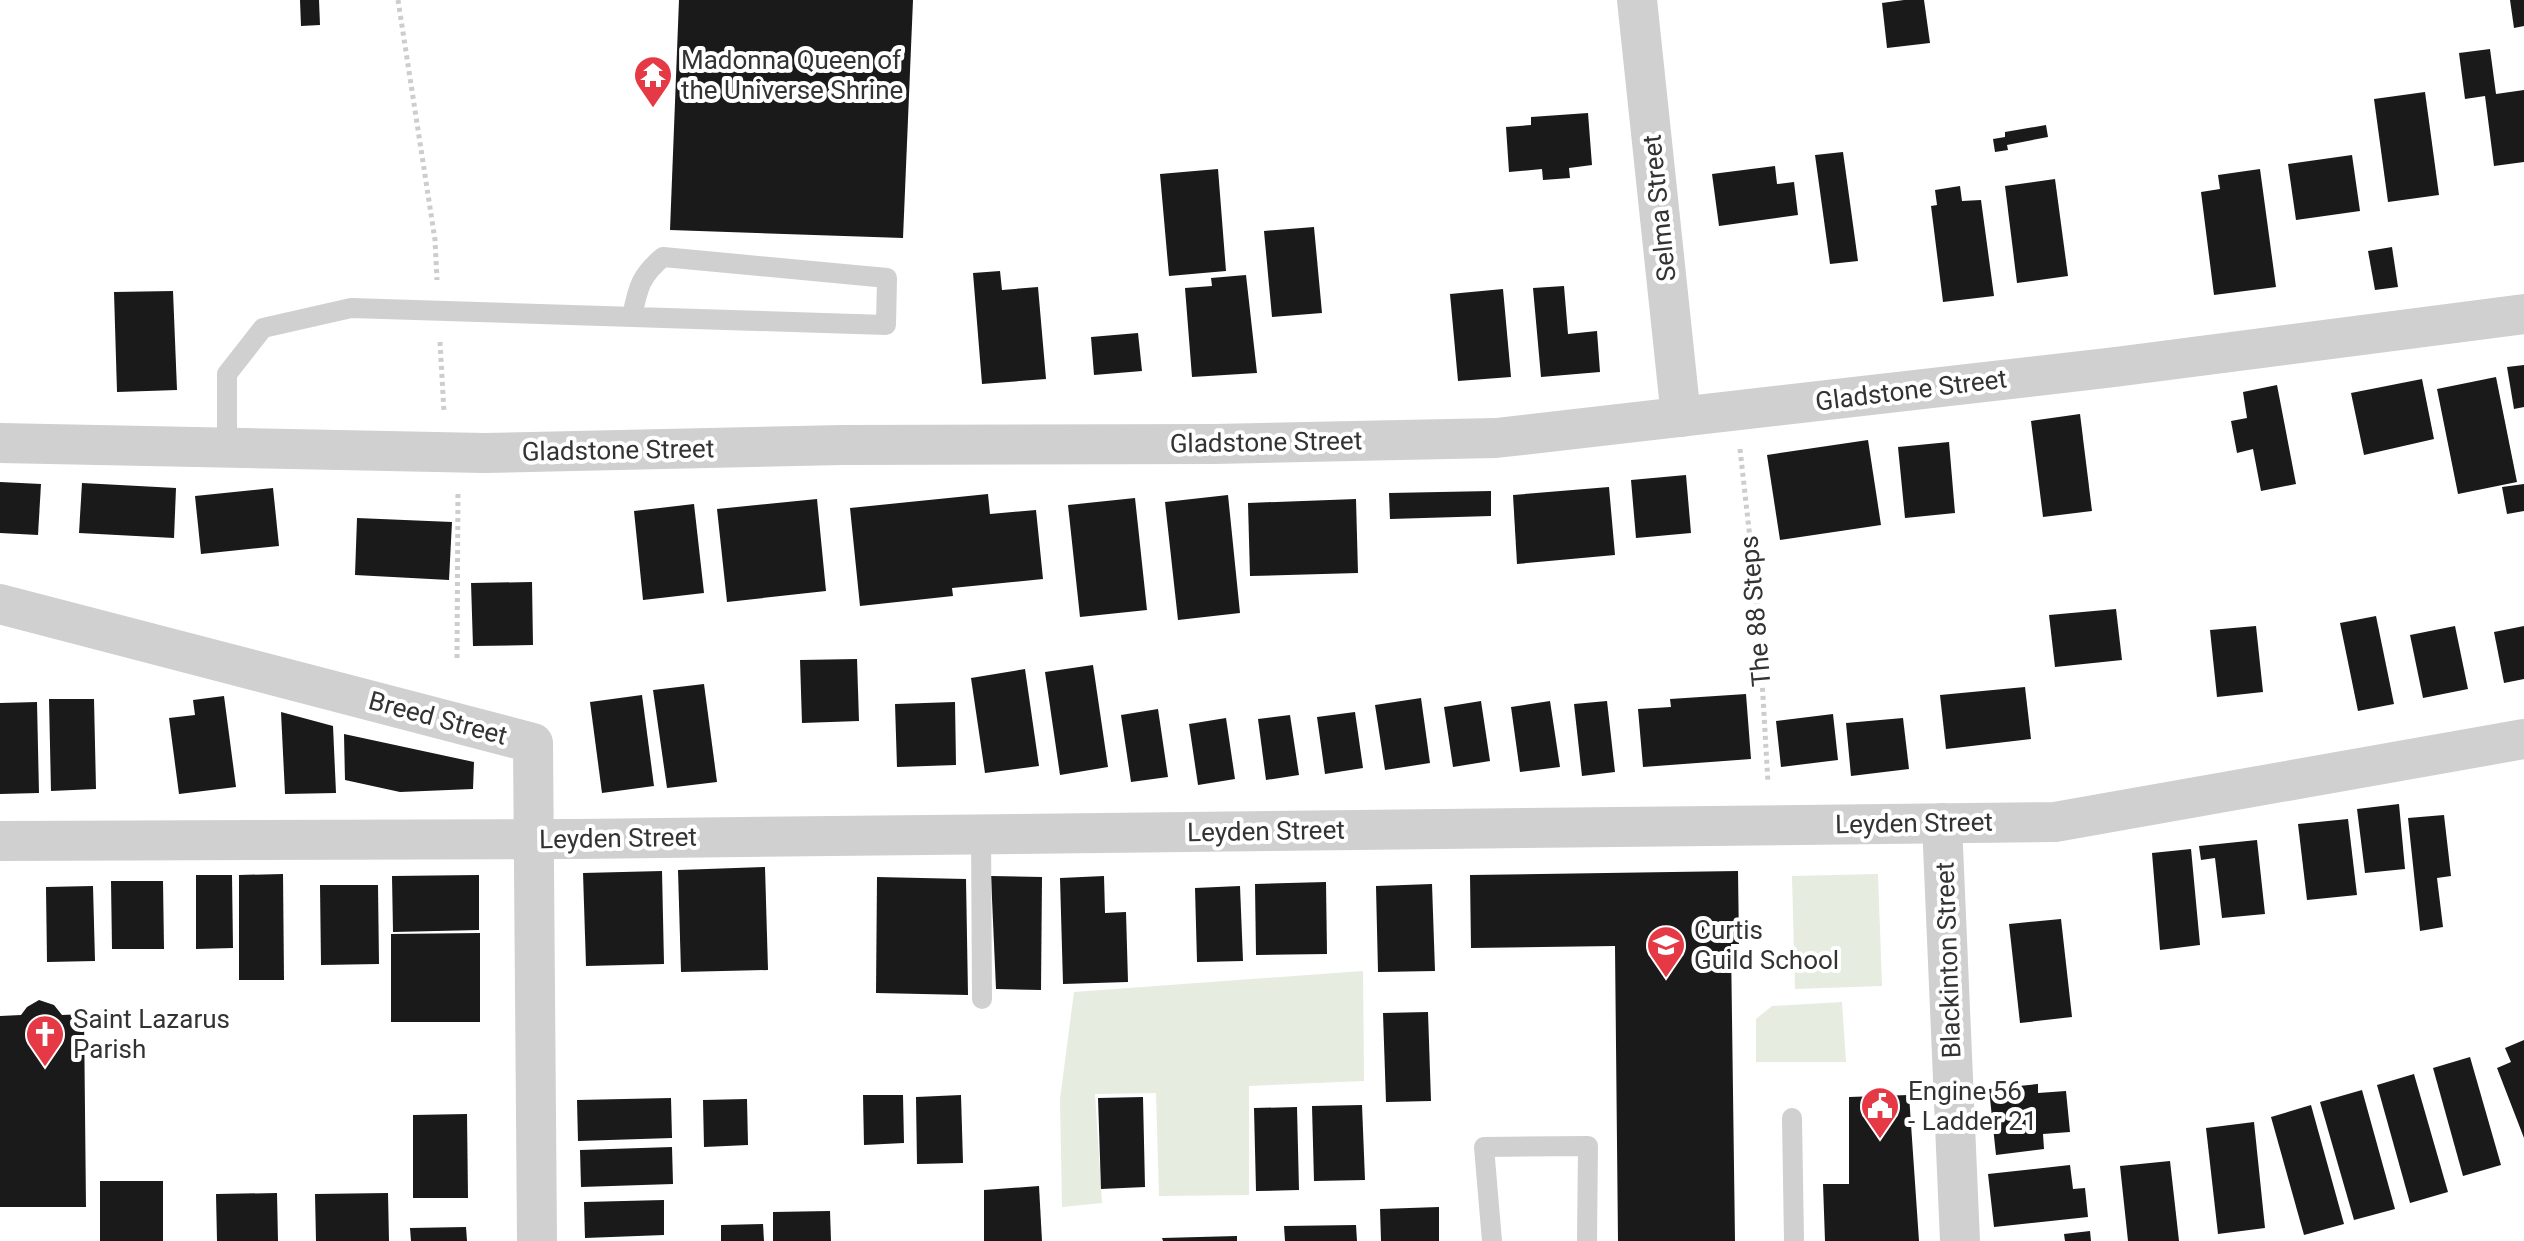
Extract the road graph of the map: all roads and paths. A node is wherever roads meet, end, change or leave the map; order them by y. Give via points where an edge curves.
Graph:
1 (398, 0) edge
2 (1637, 0) edge
3 (439, 312) junction
4 (2524, 314) edge
5 (632, 316) junction
6 (429, 413) dead end
7 (1681, 417) junction
8 (1738, 440) dead end
9 (0, 443) edge
10 (227, 449) junction
11 (458, 481) dead end
12 (0, 604) edge
13 (457, 658) dead end
14 (2524, 739) edge
15 (1768, 783) dead end
16 (1942, 823) junction
17 (981, 834) junction
18 (535, 839) junction
19 (0, 841) edge
20 (982, 999) dead end
21 (1792, 1118) dead end
22 (537, 1241) edge
23 (1492, 1241) edge
24 (1587, 1241) edge
25 (1794, 1241) edge
26 (1960, 1241) edge

1 - 3 path via 435,240
2 - 7 street, Selma Street
3 - 5 lane
3 - 6 path via 444,413
3 - 10 lane via 351,308 263,328 227,374
4 - 7 street, Gladstone Street
5 - 5 lane via 886,325 887,278 663,257 640,281
7 - 10 street, Gladstone Street via 1496,438 484,453
8 - 15 path, The 88 Steps via 1758,610
9 - 10 street, Gladstone Street
11 - 13 path
12 - 18 street, Breed Street via 533,743
14 - 16 street, Leyden Street via 2055,822
16 - 17 street, Leyden Street
16 - 26 street, Blackinton Street
17 - 18 street, Leyden Street
17 - 20 lane
18 - 19 street, Leyden Street
18 - 22 street, Breed Street
21 - 25 lane
23 - 24 lane via 1484,1147 1588,1146

